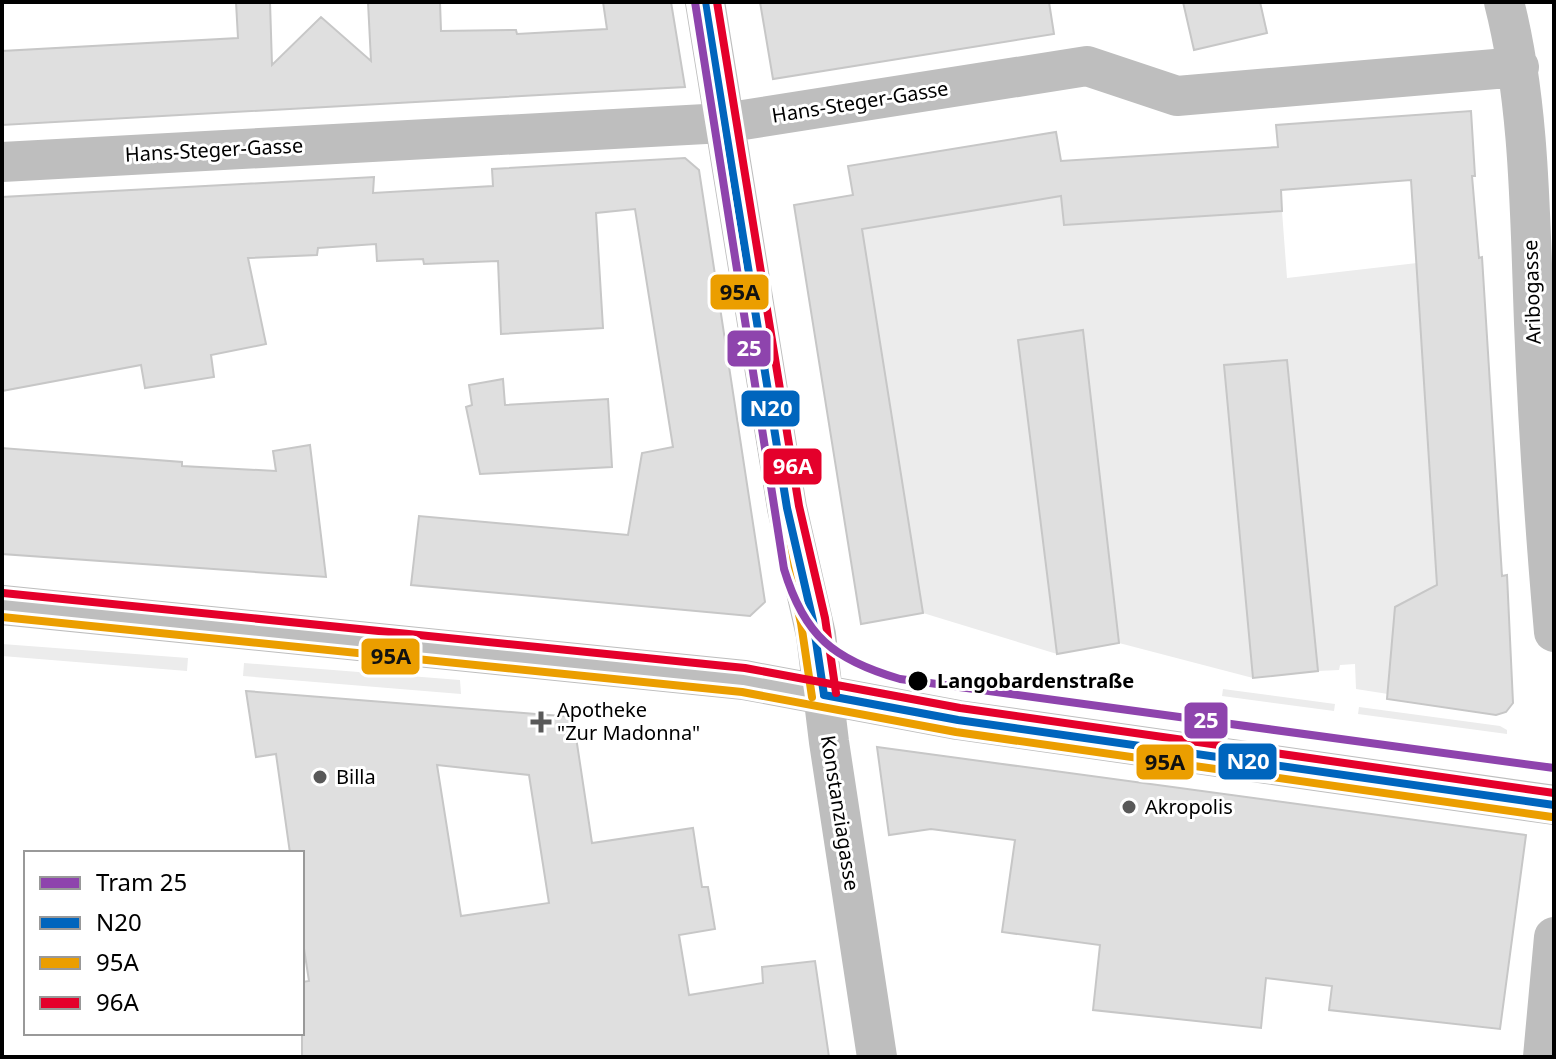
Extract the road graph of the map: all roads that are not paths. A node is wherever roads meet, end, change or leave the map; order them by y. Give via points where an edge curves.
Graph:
1 (705, 2) edge
2 (1504, 2) edge
3 (1519, 67) junction
4 (724, 123) junction
5 (2, 162) edge
6 (2, 605) edge
7 (1554, 632) edge
8 (824, 695) junction
9 (1554, 805) edge
10 (1554, 937) edge
11 (877, 1057) edge
12 (1543, 1057) edge

1 - 4 street, Konstanziagasse
2 - 3 street, Aribogasse
3 - 4 street, Hans-Steger-Gasse via 1177,96 1087,66
3 - 7 street, Aribogasse via 1538,444
4 - 5 street, Hans-Steger-Gasse
4 - 8 street, Konstanziagasse via 787,508
6 - 8 street via 744,680
8 - 9 street via 974,722
8 - 11 street, Konstanziagasse
10 - 12 street

